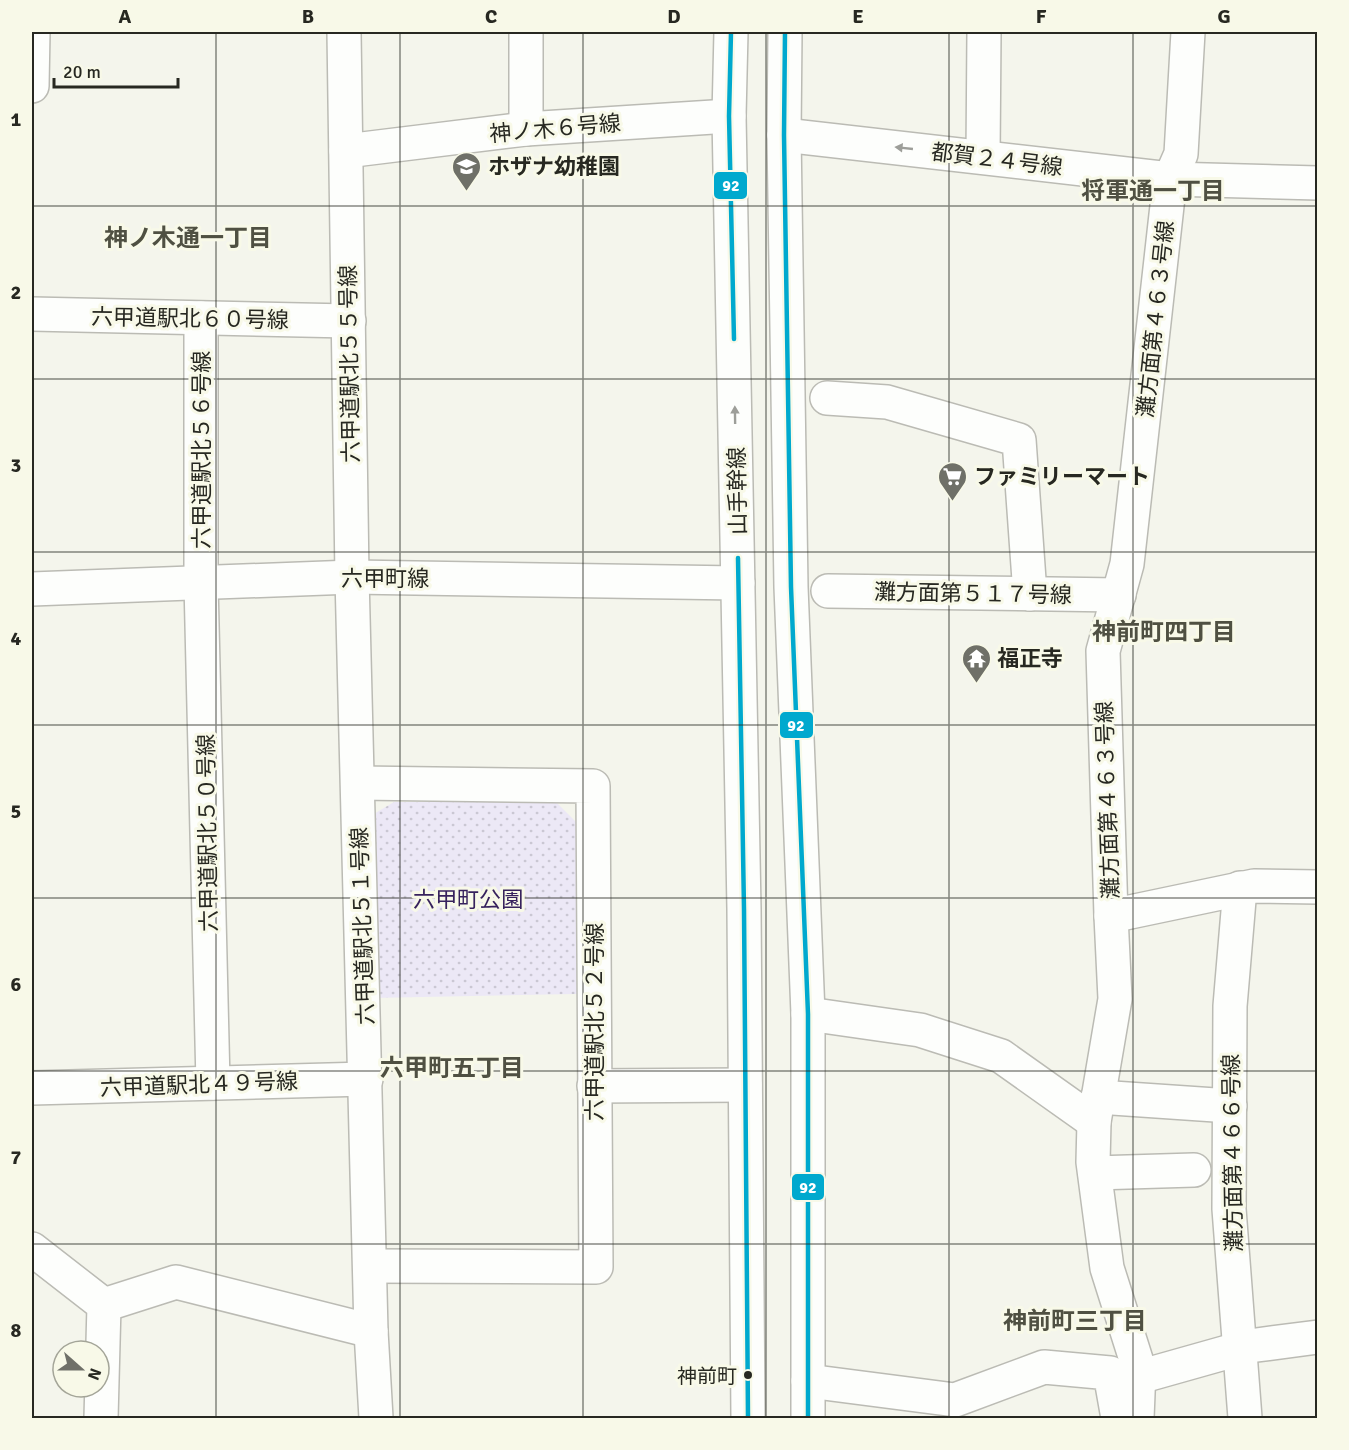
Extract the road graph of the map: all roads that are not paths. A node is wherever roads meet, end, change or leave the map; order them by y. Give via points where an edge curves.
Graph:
1 (33, 32) edge
2 (344, 32) edge
3 (526, 32) edge
4 (731, 32) edge
5 (785, 32) edge
6 (984, 32) edge
7 (1188, 32) edge
8 (32, 86) edge
9 (729, 116) junction
10 (526, 129) junction
11 (784, 135) junction
12 (346, 151) junction
13 (983, 157) junction
14 (1170, 179) junction
15 (1317, 183) edge
16 (32, 314) edge
17 (201, 318) junction
18 (349, 321) junction
19 (827, 398) dead end
20 (352, 578) junction
21 (201, 583) junction
22 (738, 583) junction
23 (32, 589) edge
24 (828, 591) dead end
25 (1030, 594) junction
26 (1119, 595) junction
27 (358, 783) junction
28 (1317, 887) edge
29 (1240, 888) junction
30 (1111, 916) junction
31 (808, 1014) junction
32 (366, 1079) junction
33 (213, 1083) junction
34 (594, 1086) junction
35 (745, 1086) junction
36 (32, 1088) edge
37 (1230, 1106) junction
38 (1096, 1110) junction
39 (1194, 1170) dead end
40 (1095, 1173) junction
41 (32, 1249) edge
42 (370, 1266) junction
43 (104, 1305) junction
44 (371, 1331) junction
45 (1317, 1337) edge
46 (1241, 1348) junction
47 (1139, 1377) junction
48 (808, 1381) junction
49 (957, 1409) edge
50 (101, 1419) edge
51 (376, 1419) edge
52 (748, 1419) edge
53 (808, 1419) edge
54 (1119, 1419) edge
55 (1137, 1419) edge
56 (1245, 1419) edge

1 - 8 street
2 - 12 street, 六甲道駅北５５号線
3 - 10 street
4 - 9 street, 山手幹線
5 - 11 street
6 - 13 street
7 - 14 street, 灘方面第４６３号線 via 1181,154
9 - 10 street, 神ノ木６号線
22 -> 9 street, 山手幹線
10 - 12 street, 神ノ木６号線
13 -> 11 street, 都賀２４号線
11 - 31 street via 791,587
12 - 18 street, 六甲道駅北５５号線
13 - 14 street, 都賀２４号線
14 - 15 street, 都賀２４号線
14 - 26 street, 灘方面第４６３号線 via 1127,564
16 - 17 street, 六甲道駅北６０号線
17 - 18 street, 六甲道駅北６０号線
17 - 21 street, 六甲道駅北５６号線
18 - 20 street, 六甲道駅北５５号線
19 - 25 street via 887,402 1019,440
20 - 21 street, 六甲町線
20 - 22 street, 六甲町線
20 - 27 street, 六甲道駅北５１号線
21 - 23 street, 六甲町線
21 - 33 street, 六甲道駅北５０号線
22 - 35 street, 山手幹線
24 - 25 street, 灘方面第５１７号線
25 - 26 street, 灘方面第５１７号線
26 - 30 street, 灘方面第４６３号線 via 1103,651
27 - 32 street, 六甲道駅北５１号線
27 - 34 street, 六甲道駅北５２号線 via 593,786
28 - 29 street
29 - 30 street
29 - 37 street, 灘方面第４６６号線 via 1230,1006
30 - 38 street, 灘方面第４６３号線 via 1115,999
31 - 38 street via 920,1030 1000,1056
31 - 48 street
32 - 33 street, 六甲道駅北４９号線
32 - 42 street, 六甲道駅北５１号線
33 - 36 street, 六甲道駅北４９号線
34 - 35 street
34 - 42 street, 六甲道駅北５２号線 via 596,1267
35 - 52 street, 山手幹線
37 - 38 street
37 - 46 street, 灘方面第４６６号線 via 1229,1209
38 - 40 street, 灘方面第４６３号線
39 - 40 street
40 - 47 street, 灘方面第４６３号線 via 1107,1268
41 - 43 street
42 - 44 street, 六甲道駅北５１号線
43 - 44 street via 176,1282
43 - 50 street
44 - 51 street, 六甲道駅北５１号線
45 - 46 street
46 - 47 street
46 - 56 street, 灘方面第４６６号線
47 - 55 street, 灘方面第４６３号線
48 - 49 street
48 - 53 street
49 - 54 street via 1044,1367 1110,1373

